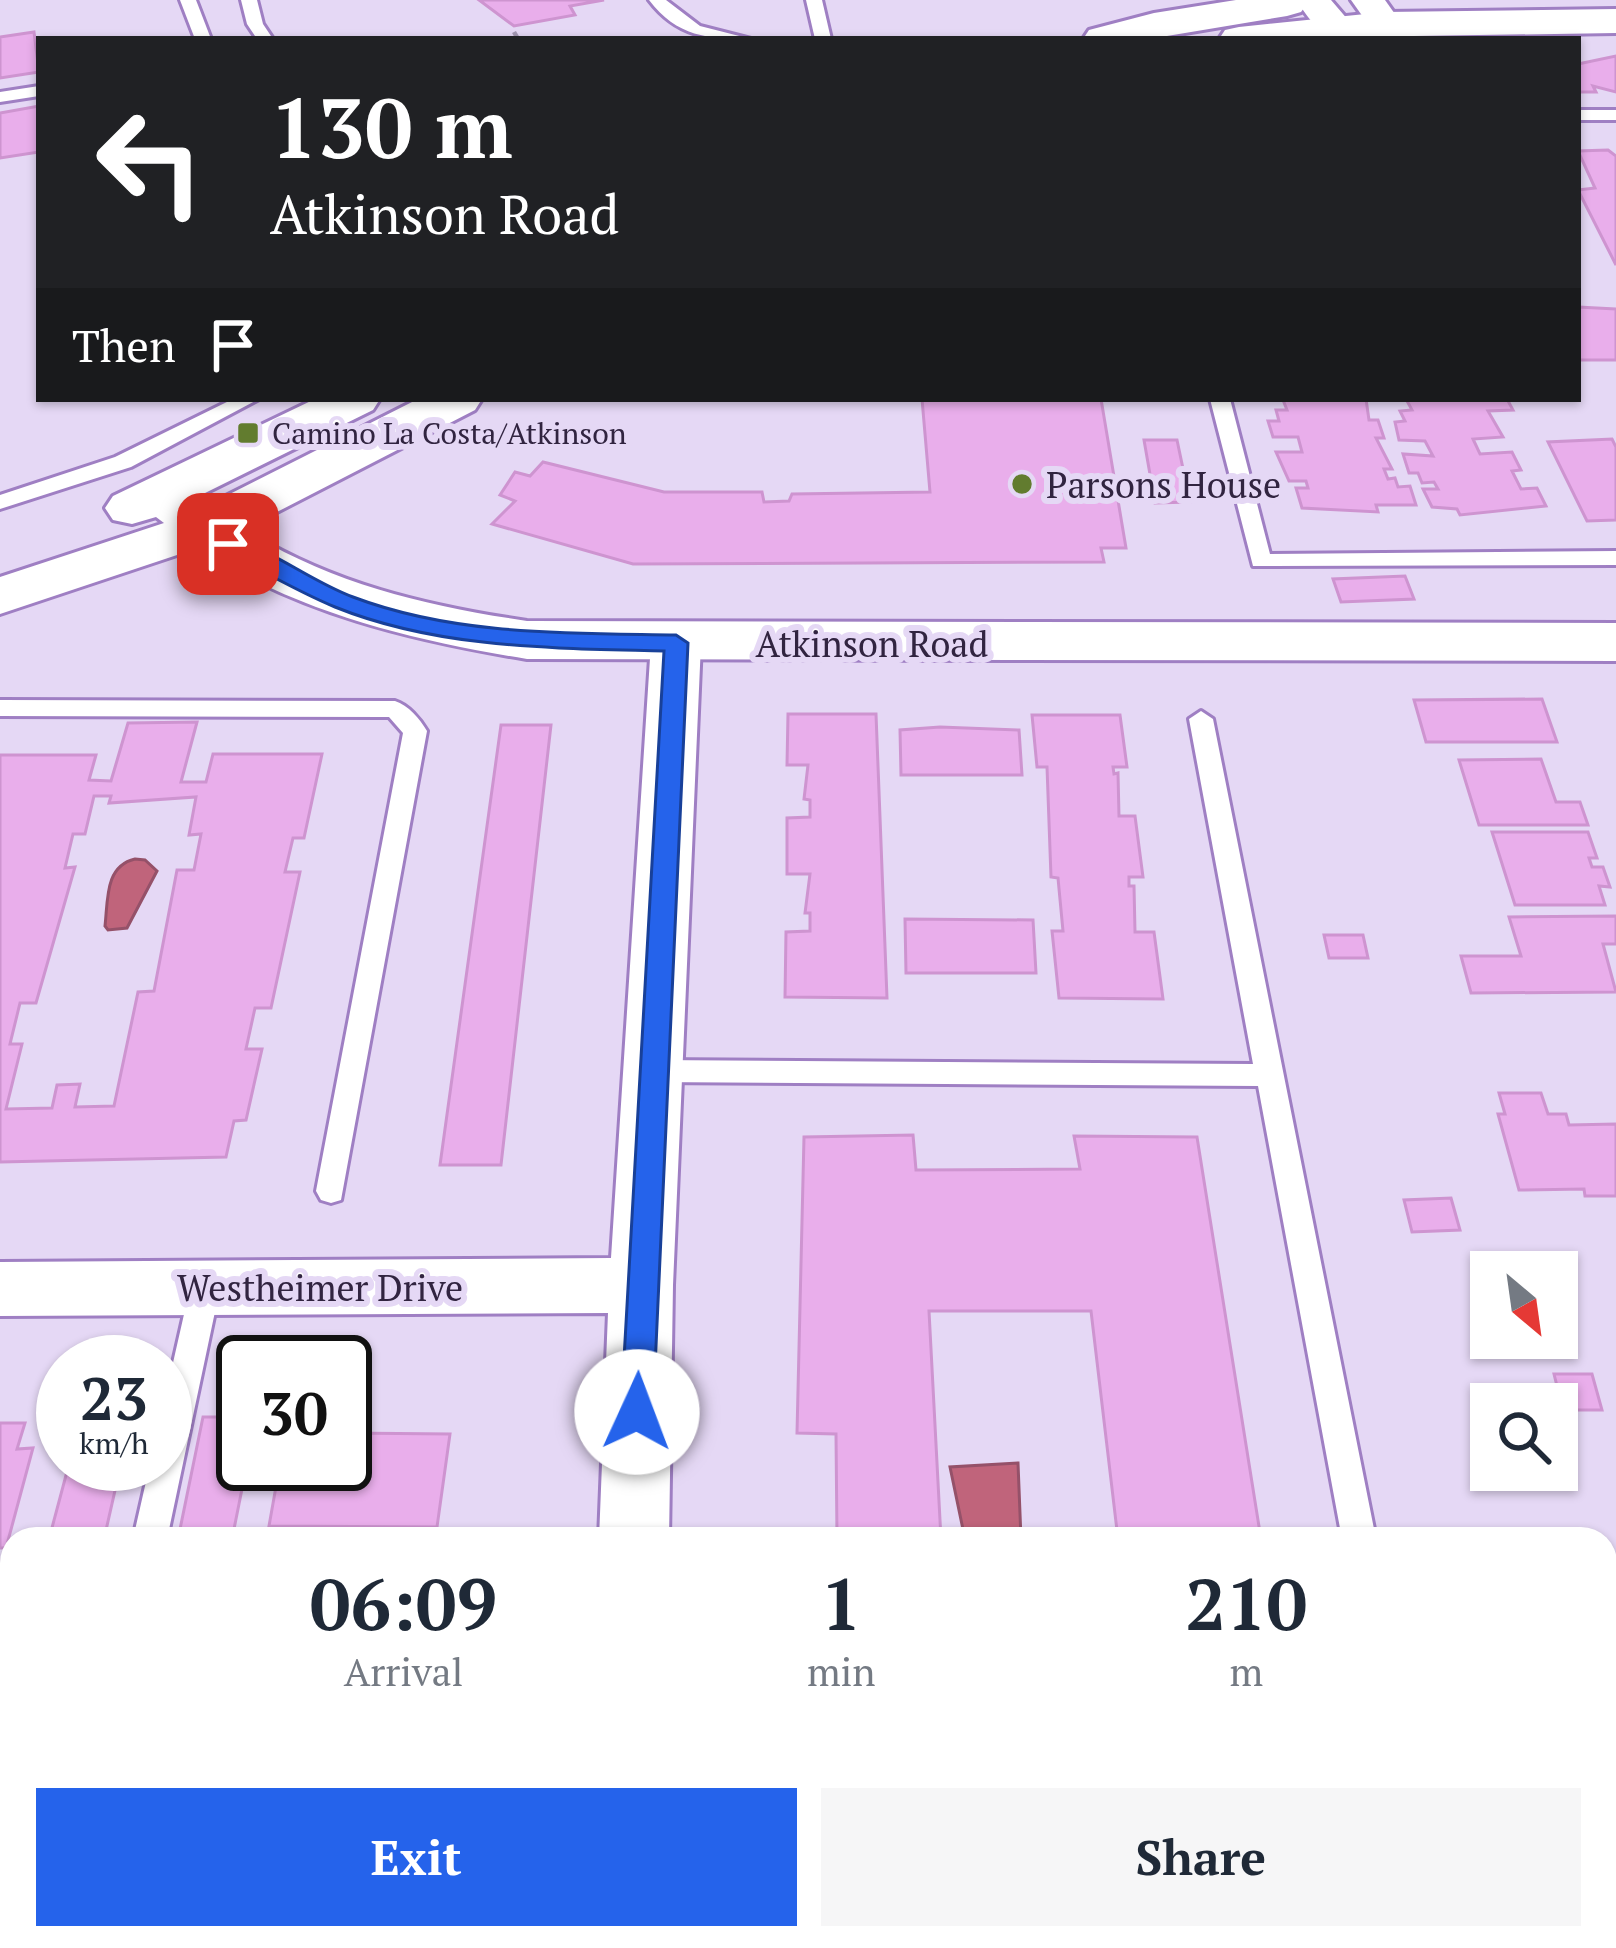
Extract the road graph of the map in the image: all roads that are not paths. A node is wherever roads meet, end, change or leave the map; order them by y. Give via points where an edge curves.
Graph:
1 (188, 0) edge
2 (249, 0) edge
3 (657, 0) edge
4 (814, 0) edge
5 (1348, 16) edge
6 (1616, 21) edge
7 (202, 36) edge
8 (263, 36) edge
9 (711, 36) edge
10 (822, 36) edge
11 (1117, 36) edge
12 (1253, 36) edge
13 (36, 92) edge
14 (0, 98) edge
15 (1581, 115) edge
16 (1616, 115) edge
17 (246, 402) edge
18 (349, 402) edge
19 (451, 402) edge
20 (1221, 402) edge
21 (162, 495) junction
22 (0, 502) edge
23 (0, 550) edge
24 (1616, 558) edge
25 (0, 596) edge
26 (1616, 642) edge
27 (676, 643) junction
28 (0, 708) edge
29 (1201, 718) dead end
30 (652, 1071) junction
31 (1268, 1075) junction
32 (331, 1191) dead end
33 (640, 1285) junction
34 (205, 1288) junction
35 (0, 1289) edge
36 (153, 1527) edge
37 (634, 1527) edge
38 (1357, 1527) edge

1 - 7 lane
2 - 8 lane
3 - 9 lane via 673,23
4 - 10 lane
5 - 6 street
5 - 11 street via 1226,12
5 - 12 street
13 - 14 lane
15 - 16 lane
17 - 21 lane
18 - 21 street
19 - 21 street via 260,503
20 - 24 lane via 1261,561
21 - 22 lane
21 - 23 street
21 - 25 street via 139,554
21 - 27 street, Atkinson Road via 264,565 345,602 527,640
26 - 27 street, Atkinson Road
27 - 30 street
28 - 32 lane via 395,709 416,731
29 - 31 lane
30 - 31 lane
30 - 33 street
31 - 38 lane
33 - 34 street, Westheimer Drive
33 - 37 street
34 - 35 street, Westheimer Drive
34 - 36 lane

